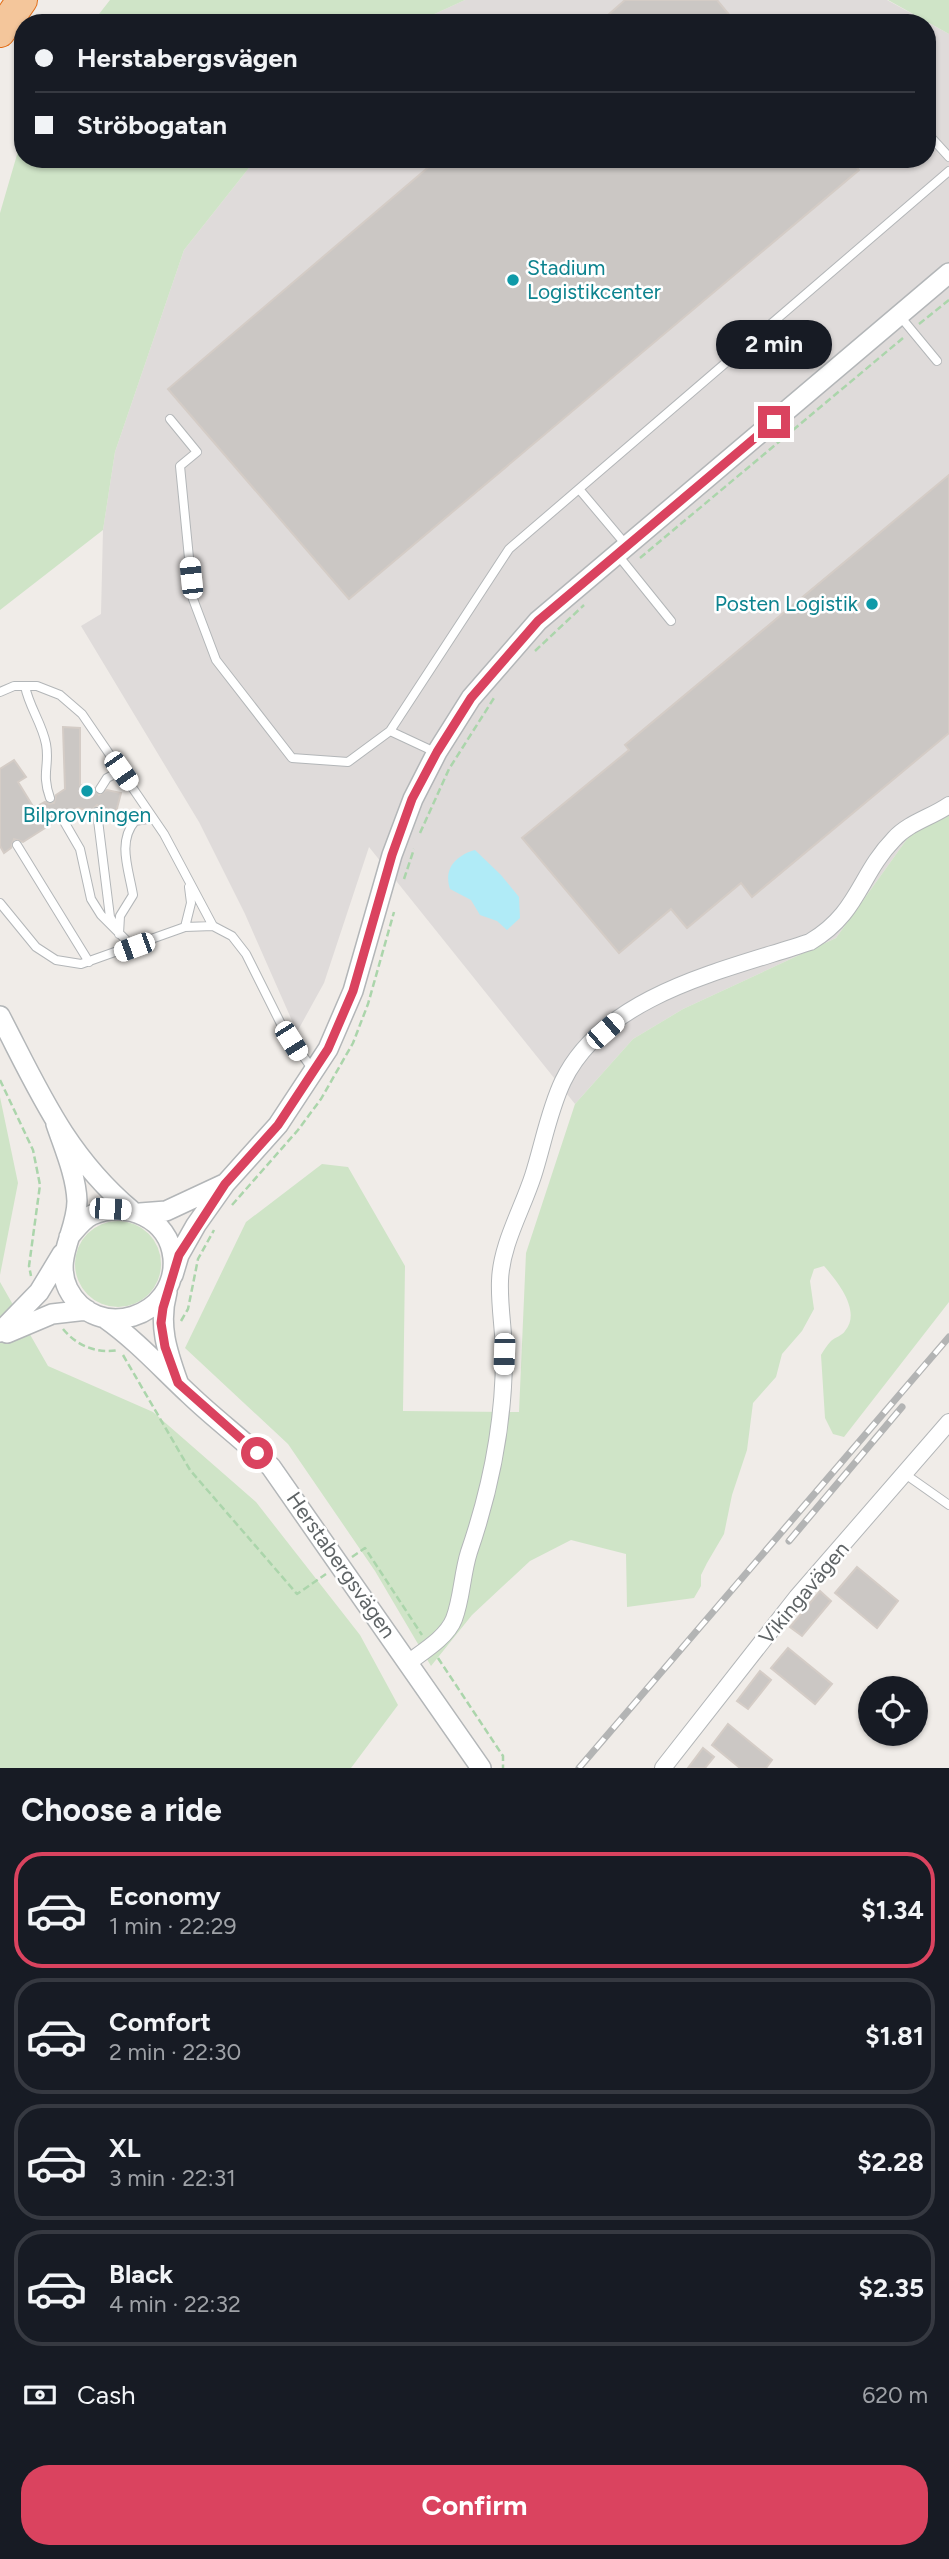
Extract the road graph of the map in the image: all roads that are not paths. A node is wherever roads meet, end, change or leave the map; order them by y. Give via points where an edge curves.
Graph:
1 (22, 0) edge
2 (0, 32) edge
3 (936, 143) edge
4 (949, 157) edge
5 (949, 171) edge
6 (948, 274) edge
7 (906, 323) junction
8 (937, 361) dead end
9 (170, 419) dead end
10 (579, 489) junction
11 (624, 556) junction
12 (671, 621) dead end
13 (25, 686) junction
14 (0, 692) edge
15 (390, 730) junction
16 (437, 752) junction
17 (121, 771) junction
18 (100, 789) dead end
19 (50, 798) dead end
20 (949, 805) edge
21 (97, 812) dead end
22 (62, 818) dead end
23 (153, 818) junction
24 (17, 845) dead end
25 (188, 880) junction
26 (0, 903) edge
27 (214, 926) junction
28 (185, 927) junction
29 (119, 934) junction
30 (134, 947) junction
31 (89, 962) junction
32 (0, 1016) edge
33 (314, 1071) junction
34 (56, 1124) junction
35 (225, 1184) junction
36 (136, 1212) junction
37 (67, 1243) junction
38 (170, 1283) junction
39 (87, 1310) junction
40 (106, 1319) junction
41 (0, 1334) edge
42 (178, 1383) junction
43 (949, 1422) edge
44 (905, 1474) junction
45 (949, 1505) edge
46 (409, 1662) junction
47 (481, 1768) edge
48 (663, 1768) edge

1 - 2 highway
3 - 4 lane
5 - 10 lane
6 - 7 street
7 - 8 lane
7 - 11 street
9 - 15 lane via 197,452 180,467 193,599 216,660 292,758 348,762
10 - 11 lane
10 - 15 lane via 509,549
11 - 12 lane
11 - 16 street via 538,621 471,698
13 - 14 lane
13 - 17 lane via 60,695 82,714
13 - 19 lane via 46,745 44,782
15 - 16 lane
16 - 33 street via 412,799 392,855 353,991
17 - 18 lane via 107,778
17 - 23 lane
20 - 46 street via 897,835 853,903 827,932 810,942 658,993 620,1018 573,1064 558,1093 502,1261 503,1401 496,1454 462,1573 454,1621
21 - 29 lane via 110,917
22 - 29 lane via 80,849 91,899
23 - 25 lane
23 - 29 lane via 135,821 126,831 133,895 120,916
24 - 31 lane
25 - 27 lane
25 - 28 lane via 191,903
26 - 31 lane via 36,947 56,960
27 - 28 lane
27 - 33 lane via 232,936 246,954 282,1026
28 - 30 lane
29 - 30 lane
30 - 31 lane
32 - 34 street
33 - 35 street via 278,1125
34 - 36 street via 90,1171
34 - 37 street via 76,1189 75,1218
35 - 36 street via 166,1211
35 - 38 street via 186,1243
36 - 37 street via 110,1209 90,1216
36 - 38 street via 164,1234 173,1257
37 - 39 street via 62,1264 67,1287
37 - 41 street via 39,1292
38 - 40 street via 142,1315
38 - 42 street via 163,1308 163,1334
39 - 40 street
39 - 41 street via 52,1314
40 - 42 street, Herstabergsvägen
42 - 46 street, Herstabergsvägen via 271,1467
43 - 44 street, Vikingavägen
44 - 45 lane
44 - 48 street, Vikingavägen via 797,1597
46 - 47 street, Herstabergsvägen

